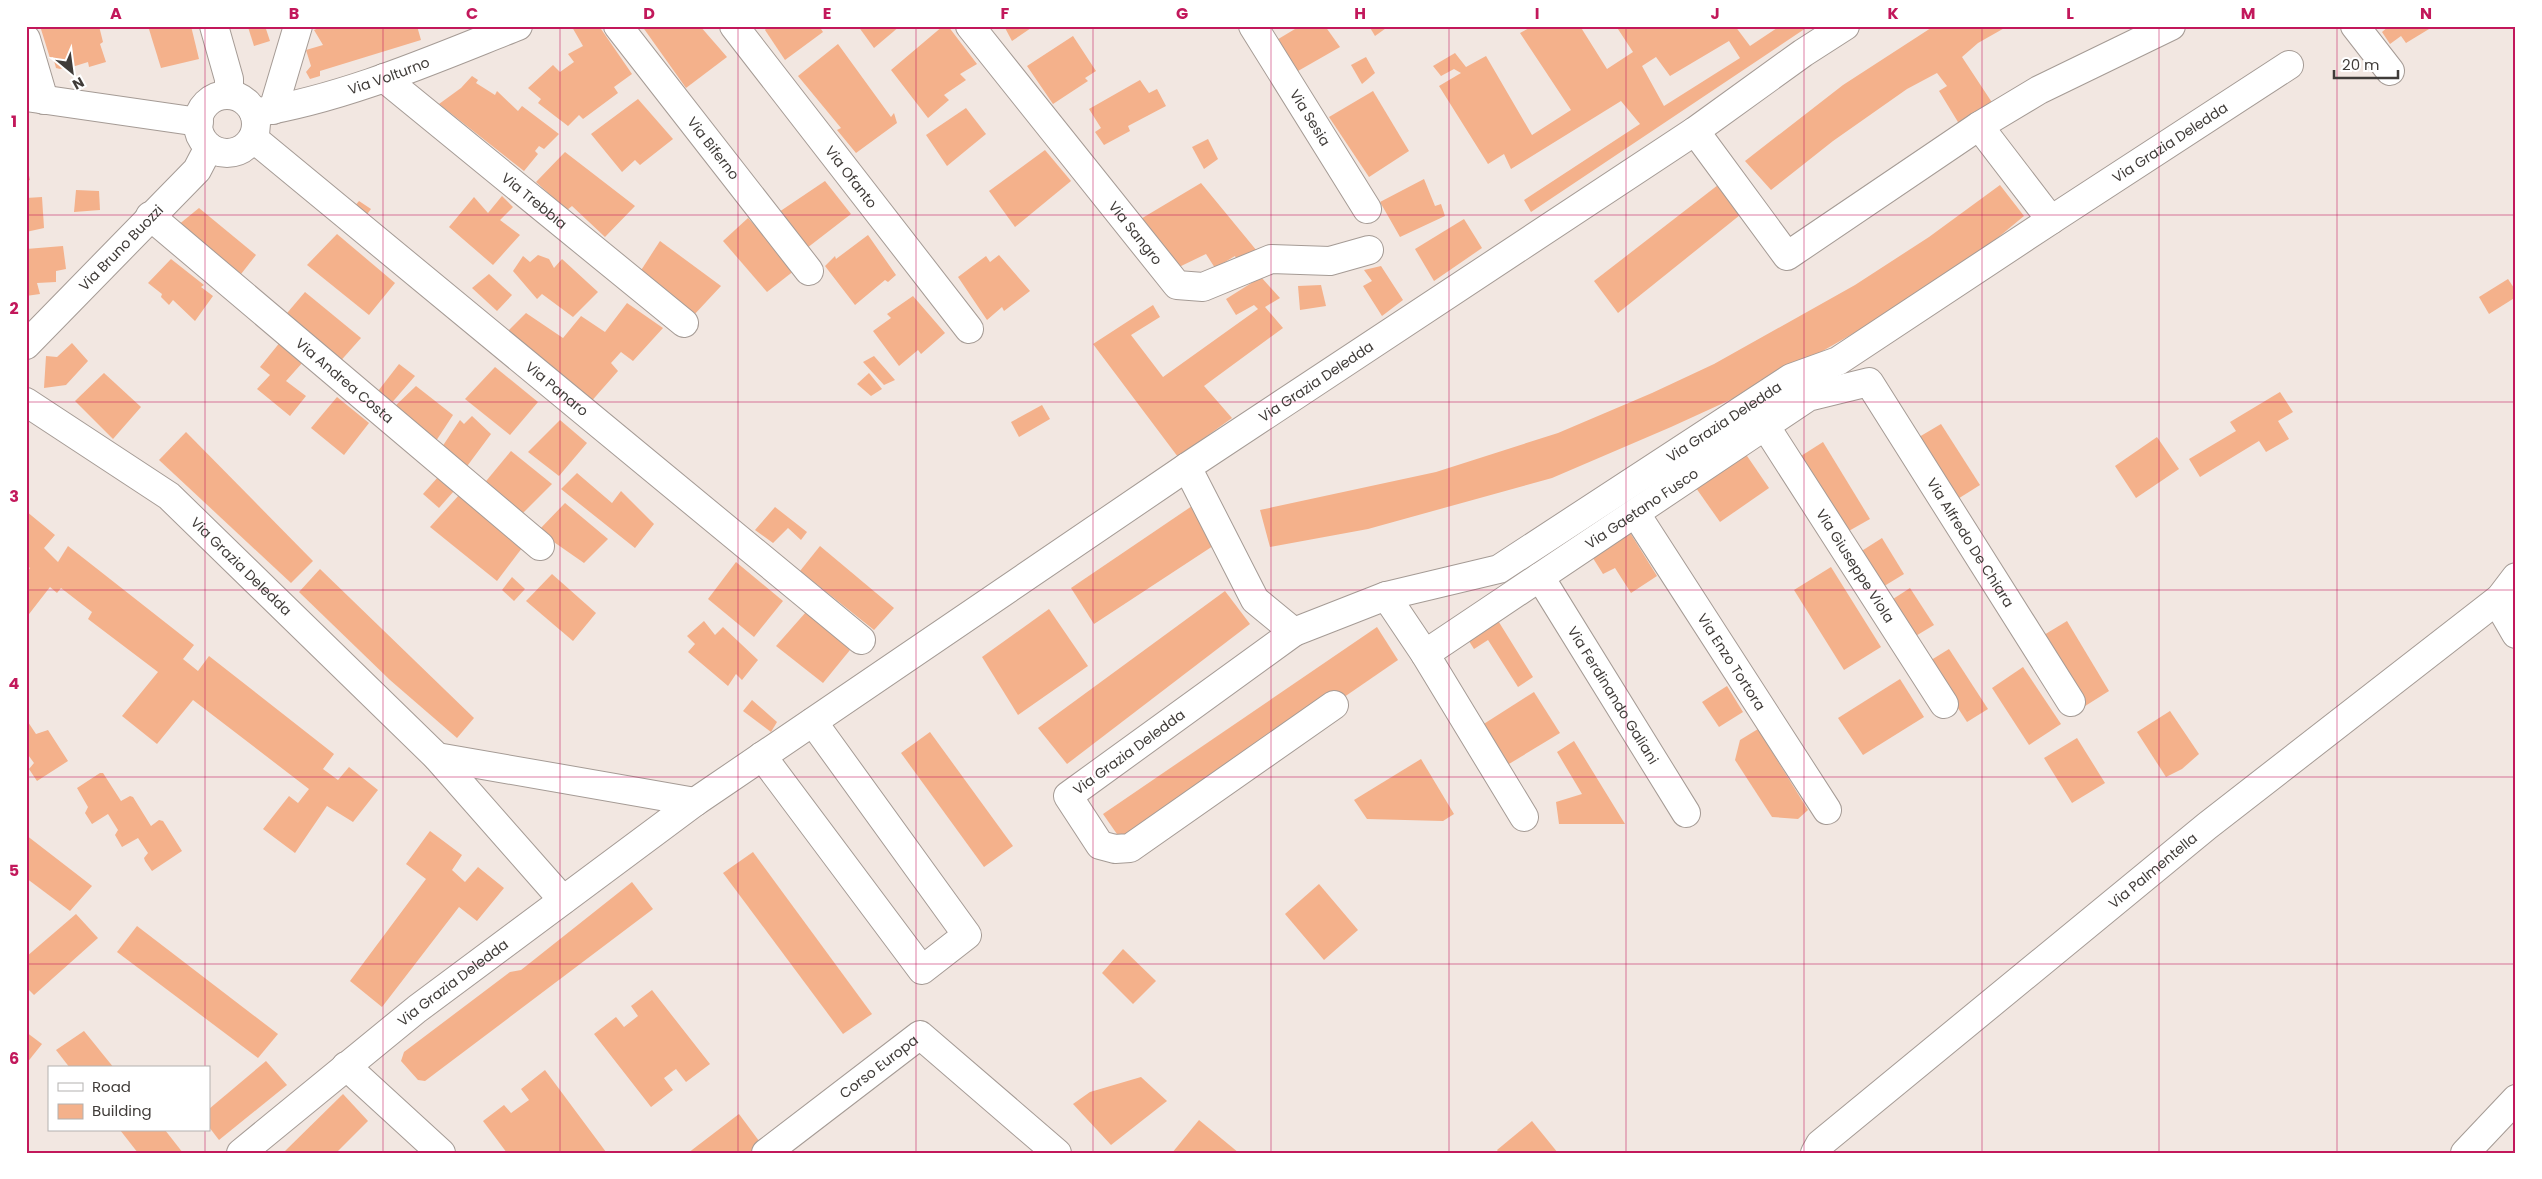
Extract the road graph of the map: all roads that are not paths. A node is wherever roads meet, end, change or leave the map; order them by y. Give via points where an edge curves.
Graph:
1 (214, 26) edge
2 (298, 26) edge
3 (518, 26) edge
4 (618, 26) edge
5 (734, 26) edge
6 (970, 26) edge
7 (1254, 26) edge
8 (1845, 26) edge
9 (2171, 26) edge
10 (2355, 26) edge
11 (26, 39) edge
12 (2289, 65) dead end
13 (2390, 71) dead end
14 (384, 78) junction
15 (229, 95) junction
16 (35, 99) edge
17 (260, 121) junction
18 (199, 122) junction
19 (1979, 126) junction
20 (1695, 131) junction
21 (209, 147) junction
22 (1367, 209) dead end
23 (150, 216) junction
24 (2051, 220) junction
25 (1369, 250) dead end
26 (809, 271) dead end
27 (684, 324) dead end
28 (969, 329) dead end
29 (26, 345) edge
30 (1869, 382) joint
31 (26, 402) edge
32 (1766, 427) junction
33 (1187, 468) junction
34 (1636, 514) junction
35 (540, 546) dead end
36 (1540, 577) junction
37 (2508, 588) edge
38 (1386, 596) junction
39 (1294, 632) junction
40 (2516, 634) edge
41 (861, 640) dead end
42 (1425, 654) junction
43 (2071, 702) dead end
44 (1944, 704) dead end
45 (1334, 705) dead end
46 (813, 722) junction
47 (762, 756) junction
48 (437, 757) junction
49 (695, 802) junction
50 (1827, 810) dead end
51 (1686, 813) dead end
52 (1524, 817) dead end
53 (563, 900) junction
54 (346, 1066) junction
55 (2516, 1099) edge
56 (241, 1153) edge
57 (441, 1153) edge
58 (766, 1153) edge
59 (1057, 1153) edge
60 (1815, 1153) edge
61 (2466, 1153) edge

1 - 15 street via 230,79
2 - 17 street
3 - 14 street, Via Volturno
4 - 26 street, Via Biferno
5 - 28 street, Via Ofanto
6 - 25 street, Via Sangro via 1178,285 1204,287 1271,259 1330,261
7 - 22 street, Via Sesia
8 - 20 street, Via Grazia Deledda
9 - 19 street via 2039,90
10 - 13 street
11 - 16 street
12 - 24 street, Via Grazia Deledda
14 - 17 street, Via Volturno
14 - 27 street, Via Trebbia
15 - 17 street via 244,100
15 - 18 street via 220,96 205,106
16 - 18 street
17 - 21 street via 238,151 218,152
17 - 41 street, Via Panaro
18 - 21 street via 199,131
19 - 20 street via 1787,256
19 - 24 street
20 - 33 street, Via Grazia Deledda
21 - 23 street, Via Bruno Buozzi via 197,170
23 - 29 street, Via Bruno Buozzi
23 - 35 street, Via Andrea Costa
24 - 38 street, Via Grazia Deledda via 1838,361 1791,378 1499,569
30 - 32 street, Via Gaetano Fusco via 1808,397
30 - 43 street, Via Alfredo De Chiara
31 - 48 street, Via Grazia Deledda via 169,496
32 - 34 street, Via Gaetano Fusco
32 - 44 street, Via Giuseppe Viola
33 - 39 street via 1255,600
33 - 46 street, Via Grazia Deledda
34 - 36 street, Via Gaetano Fusco
34 - 50 street, Via Enzo Tortora
36 - 42 street, Via Gaetano Fusco
36 - 51 street, Via Ferdinando Galiani
37 - 40 street, Via Palmentella via 2505,615
37 - 60 street, Via Palmentella via 2207,826 1820,1144
38 - 39 street, Via Grazia Deledda
38 - 42 street
39 - 45 street, Via Grazia Deledda via 1068,796 1100,845 1130,848
42 - 52 street
46 - 47 street, Via Grazia Deledda
46 - 47 street via 967,935 922,970
47 - 49 street, Via Grazia Deledda
48 - 49 street
48 - 53 street, Via Grazia Deledda
49 - 53 street, Via Grazia Deledda
53 - 54 street, Via Grazia Deledda via 416,1009
54 - 56 street, Via Grazia Deledda
54 - 57 street
55 - 61 street
58 - 59 street, Corso Europa via 920,1035

